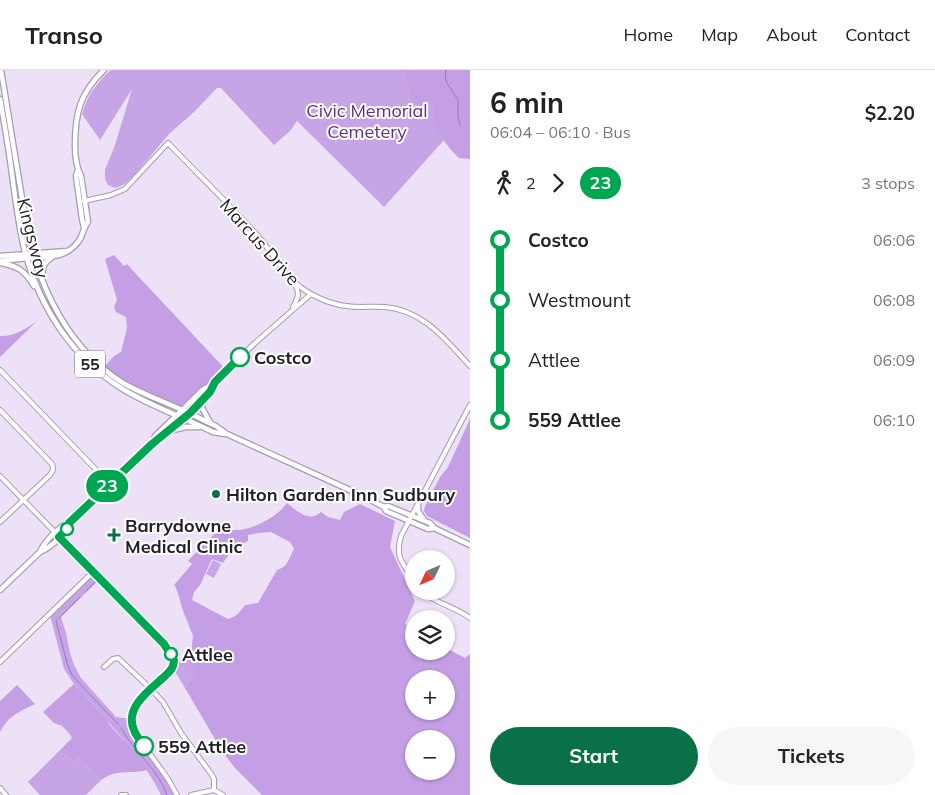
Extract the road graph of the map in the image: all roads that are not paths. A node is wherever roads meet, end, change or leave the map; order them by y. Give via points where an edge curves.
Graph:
1 (1, 70) edge
2 (104, 70) edge
3 (0, 99) edge
4 (78, 170) junction
5 (86, 200) junction
6 (79, 201) junction
7 (84, 227) junction
8 (68, 251) junction
9 (34, 255) junction
10 (0, 256) edge
11 (26, 256) junction
12 (52, 257) junction
13 (0, 262) edge
14 (42, 279) junction
15 (295, 283) junction
16 (311, 294) junction
17 (42, 297) junction
18 (291, 312) junction
19 (470, 366) edge
20 (0, 370) edge
21 (215, 382) junction
22 (203, 400) junction
23 (470, 405) edge
24 (0, 410) edge
25 (182, 410) junction
26 (190, 413) junction
27 (176, 415) junction
28 (184, 418) junction
29 (211, 424) junction
30 (204, 428) junction
31 (167, 433) junction
32 (226, 434) junction
33 (152, 444) junction
34 (0, 476) edge
35 (111, 483) junction
36 (23, 500) junction
37 (418, 503) junction
38 (384, 507) junction
39 (411, 516) junction
40 (409, 521) junction
41 (425, 521) junction
42 (0, 522) edge
43 (434, 528) junction
44 (57, 535) junction
45 (470, 545) edge
46 (405, 567) edge
47 (93, 572) junction
48 (0, 590) edge
49 (436, 600) edge
50 (470, 618) edge
51 (0, 662) edge
52 (104, 667) dead end
53 (151, 689) junction
54 (0, 788) edge
55 (214, 790) junction
56 (6, 795) edge
57 (121, 795) edge
58 (126, 795) edge
59 (177, 795) edge
60 (191, 795) edge
61 (223, 795) edge

1 - 9 main road, Kingsway / 55
2 - 4 main road via 88,88 76,116
3 - 11 main road, Kingsway / 55
4 - 5 main road
4 - 6 main road
5 - 6 street
5 - 7 main road via 88,222
5 - 15 street, Marcus Drive via 125,189 168,143 256,235
6 - 7 main road
7 - 8 main road via 80,240
8 - 9 main road
8 - 12 main road
9 - 11 main road
9 - 12 main road
9 - 14 main road, Kingsway / 55
10 - 11 main road
11 - 13 main road
11 - 17 main road, Kingsway / 55
12 - 14 main road via 44,263
13 - 17 main road via 21,269
14 - 25 main road, Kingsway / 55 via 66,328 92,357 124,383
15 - 16 street, Marcus Drive
15 - 18 street via 299,295
16 - 18 street
16 - 19 street, Marcus Drive via 341,306 395,308 414,315 436,330
17 - 27 main road, Kingsway / 55 via 58,328 93,366 129,392
18 - 21 street
20 - 35 street
21 - 22 street
21 - 25 street
22 - 26 street
22 - 29 main road via 202,408
23 - 37 street
24 - 36 street via 53,467 50,475
25 - 26 main road, Kingsway / 55
25 - 27 main road
26 - 28 main road
26 - 29 main road, Kingsway / 55
27 - 28 main road, Kingsway / 55
27 - 33 main road via 155,436
28 - 30 main road, Kingsway / 55
28 - 31 main road
29 - 32 main road, Kingsway / 55
30 - 31 main road via 183,427
30 - 32 main road, Kingsway / 55
31 - 33 main road
32 - 38 main road, Kingsway / 55
33 - 35 main road
34 - 36 street
35 - 44 main road
36 - 42 street
36 - 44 street
37 - 39 street
37 - 41 main road via 418,511
38 - 39 main road, Kingsway / 55
38 - 40 main road, Kingsway / 55 via 386,511
39 - 40 street
39 - 41 main road, Kingsway / 55
40 - 43 main road, Kingsway / 55
40 - 46 street via 398,547
41 - 43 main road, Kingsway / 55
43 - 45 main road, Kingsway / 55
44 - 47 street
44 - 48 main road via 47,549
47 - 51 street
47 - 53 street via 173,657 172,670
49 - 50 street
52 - 53 street via 118,658
53 - 55 street via 212,775
53 - 59 street via 134,710 133,728
54 - 56 street
55 - 60 street
55 - 61 street
57 - 58 street

